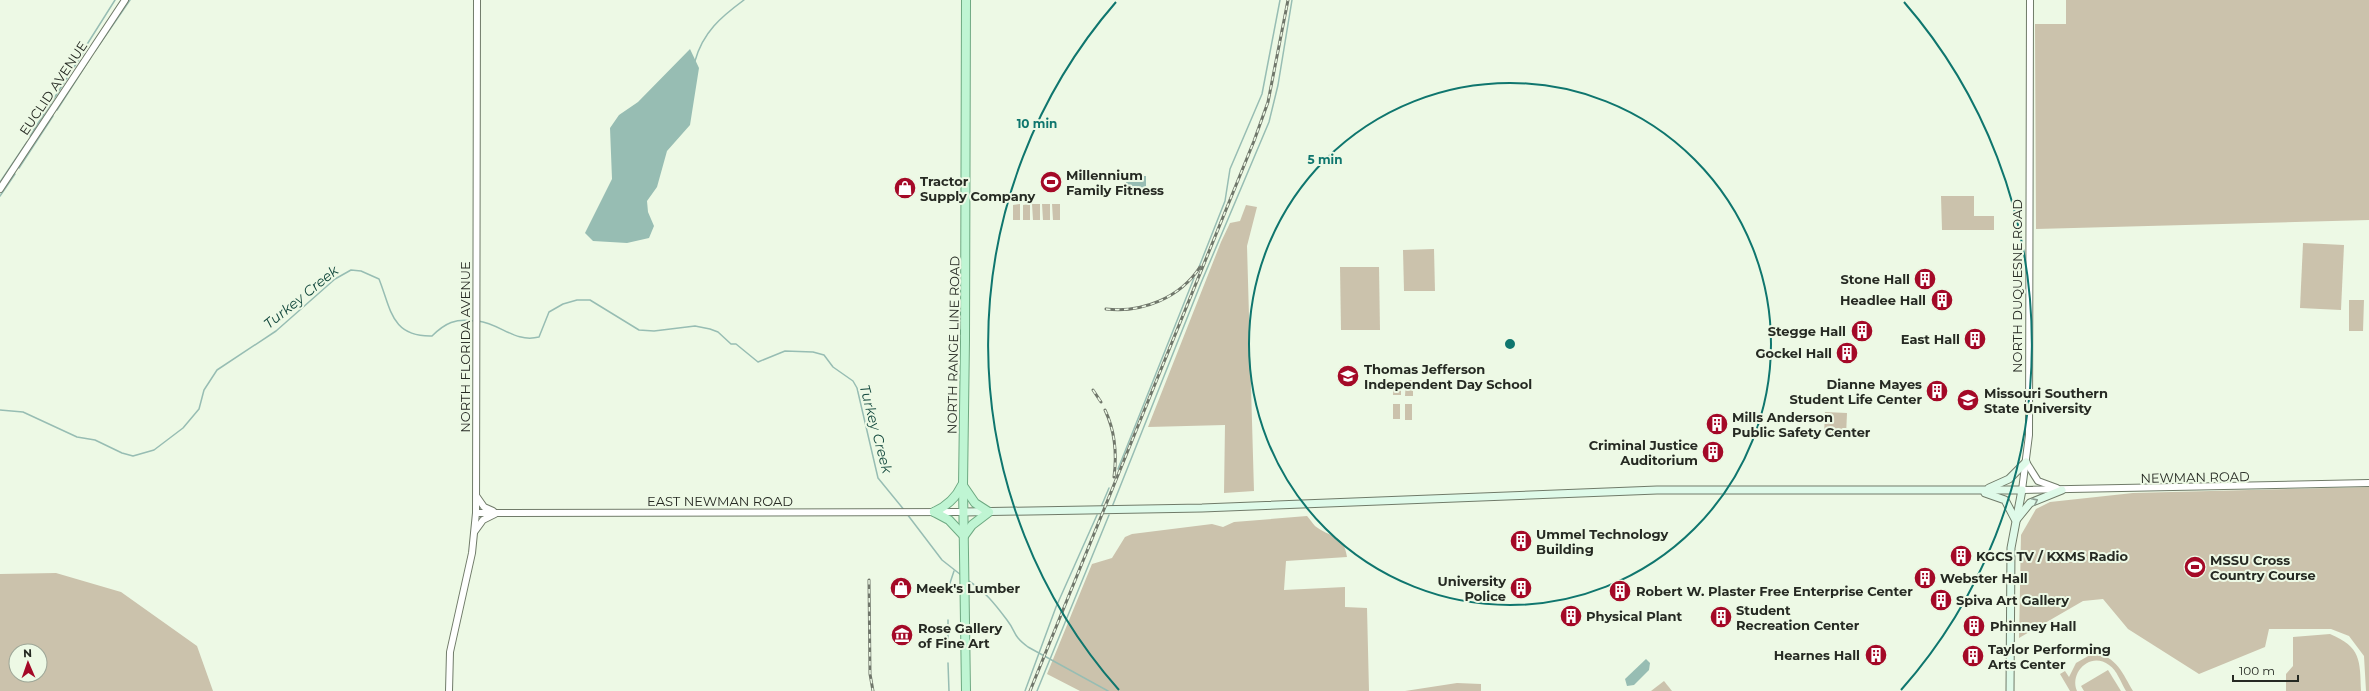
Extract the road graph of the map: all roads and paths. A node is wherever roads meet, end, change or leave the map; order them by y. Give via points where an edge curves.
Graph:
1 (125, 0) edge
2 (477, 0) edge
3 (966, 0) edge
4 (2030, 0) edge
5 (0, 189) edge
6 (2026, 462) junction
7 (2369, 483) edge
8 (963, 485) junction
9 (1975, 490) junction
10 (2022, 490) junction
11 (2062, 490) junction
12 (476, 494) junction
13 (930, 512) junction
14 (964, 512) junction
15 (989, 512) junction
16 (476, 513) junction
17 (502, 513) junction
18 (2016, 520) junction
19 (474, 532) junction
20 (964, 536) junction
21 (449, 691) edge
22 (966, 691) edge
23 (2010, 691) edge

1 - 5 street, EUCLID AVENUE
2 - 12 street, NORTH FLORIDA AVENUE
3 - 8 main road, NORTH RANGE LINE ROAD via 966,340
4 - 6 street, NORTH DUQUESNE ROAD via 2029,435
6 - 9 main road via 2003,483
6 - 10 street, NORTH DUQUESNE ROAD
6 - 11 street via 2038,480
7 - 11 street, NEWMAN ROAD
8 - 13 main road via 957,496 948,504
8 - 14 main road, NORTH RANGE LINE ROAD
8 - 15 main road via 971,499
9 - 10 main road
9 - 15 main road via 1657,490 1202,508
9 - 18 main road via 2005,500
10 - 11 street, NEWMAN ROAD
10 - 18 main road, NORTH DUQUESNE ROAD
18 -> 11 main road via 2030,503
12 - 16 street, NORTH FLORIDA AVENUE
12 - 17 street via 485,508
13 - 14 street, EAST NEWMAN ROAD
13 - 17 street, EAST NEWMAN ROAD
13 - 20 main road via 949,520
14 - 15 main road
14 - 20 main road, NORTH RANGE LINE ROAD
15 - 20 main road via 972,525
16 - 17 street, EAST NEWMAN ROAD
16 - 19 street, NORTH FLORIDA AVENUE
17 - 19 street via 486,518
18 - 23 main road, NORTH DUQUESNE ROAD via 2011,562
19 - 21 street, NORTH FLORIDA AVENUE via 472,553 450,652
20 - 22 main road, NORTH RANGE LINE ROAD

